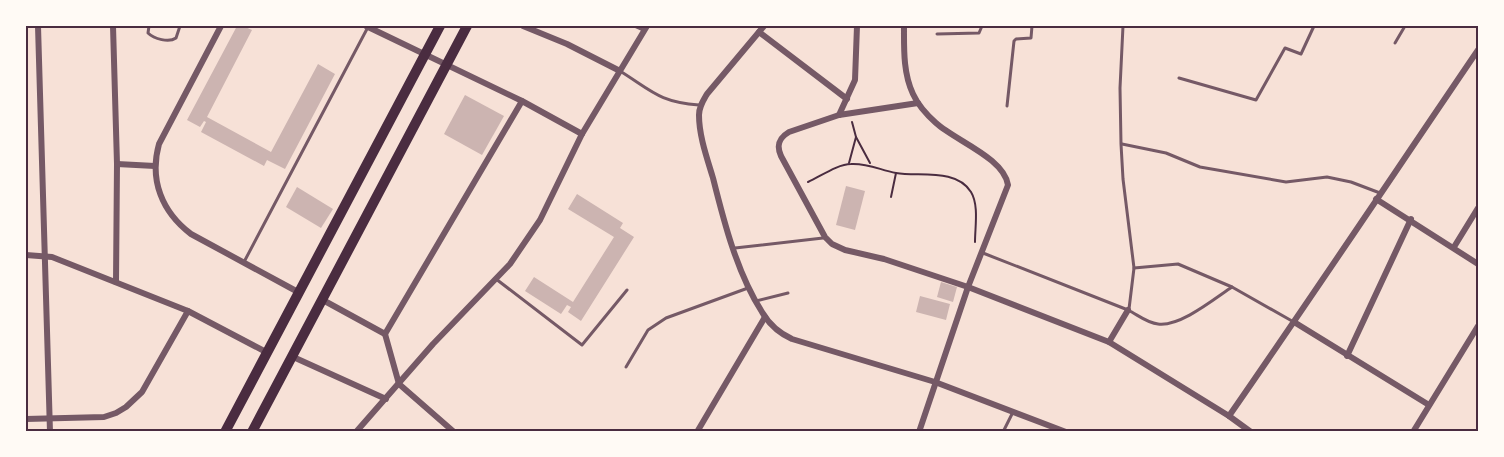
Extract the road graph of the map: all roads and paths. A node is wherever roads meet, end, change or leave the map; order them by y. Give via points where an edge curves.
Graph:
1 (38, 26) edge
2 (113, 26) edge
3 (149, 26) edge
4 (180, 26) edge
5 (221, 26) edge
6 (367, 26) edge
7 (440, 26) edge
8 (466, 26) edge
9 (523, 26) edge
10 (634, 26) edge
11 (764, 26) edge
12 (857, 26) edge
13 (904, 26) edge
14 (982, 26) edge
15 (1032, 26) edge
16 (1123, 26) edge
17 (1314, 26) edge
18 (1404, 26) edge
19 (646, 28) edge
20 (759, 32) junction
21 (937, 34) dead end
22 (1395, 43) dead end
23 (1479, 50) edge
24 (425, 56) junction
25 (446, 66) junction
26 (620, 71) junction
27 (1179, 78) dead end
28 (847, 99) junction
29 (522, 101) junction
30 (918, 103) junction
31 (701, 106) junction
32 (1007, 106) dead end
33 (849, 114) junction
34 (839, 115) junction
35 (582, 134) junction
36 (856, 137) junction
37 (1122, 144) junction
38 (848, 163) junction
39 (117, 164) junction
40 (871, 164) junction
41 (155, 166) junction
42 (896, 173) junction
43 (808, 182) dead end
44 (1378, 196) junction
45 (891, 197) dead end
46 (1479, 208) edge
47 (1411, 219) junction
48 (825, 237) junction
49 (975, 246) dead end
50 (1454, 247) junction
51 (734, 248) junction
52 (981, 252) junction
53 (26, 255) edge
54 (44, 255) junction
55 (244, 263) junction
56 (1479, 264) edge
57 (1134, 268) junction
58 (496, 279) junction
59 (116, 282) junction
60 (749, 287) junction
61 (968, 287) junction
62 (1232, 287) junction
63 (627, 290) dead end
64 (298, 292) junction
65 (788, 293) dead end
66 (321, 299) junction
67 (756, 301) junction
68 (1128, 310) junction
69 (188, 311) junction
70 (765, 317) junction
71 (1294, 322) junction
72 (1479, 326) edge
73 (384, 334) junction
74 (1109, 342) junction
75 (266, 352) junction
76 (292, 354) junction
77 (1347, 356) junction
78 (626, 367) dead end
79 (935, 382) junction
80 (399, 384) junction
81 (386, 399) junction
82 (1429, 405) junction
83 (1014, 411) junction
84 (1229, 416) junction
85 (26, 419) edge
86 (50, 419) junction
87 (1240, 424) junction
88 (50, 432) edge
89 (225, 432) edge
90 (252, 432) edge
91 (356, 432) edge
92 (454, 432) edge
93 (697, 432) edge
94 (919, 432) edge
95 (1003, 432) edge
96 (1066, 432) edge
97 (1236, 432) edge
98 (1251, 432) edge
99 (1413, 432) edge

1 - 54 street
2 - 39 street
3 - 4 lane via 151,36 168,41 176,38
5 - 41 street via 163,136
6 - 24 street
6 - 55 lane
7 - 24 main road
8 - 25 main road
9 - 26 street
10 - 19 lane
11 - 20 street
12 - 28 street via 855,80
13 - 30 street via 908,80
14 - 21 lane via 979,33
15 - 32 lane via 1031,38 1014,40
16 - 37 lane
17 - 27 lane via 1301,54 1284,48 1256,100
18 - 22 lane
19 - 26 street
20 - 28 street
20 - 31 street
23 - 44 street
24 - 25 street
24 - 64 main road
25 - 29 street
25 - 66 main road
26 - 31 lane via 661,98
26 - 35 street
28 - 34 street
29 - 35 street
29 - 73 street
30 - 33 street
30 - 52 street via 937,123 1000,168 1007,180 1007,191
31 - 51 street via 703,140
33 - 34 street
33 - 36 path
34 - 48 street via 789,132 778,146
35 - 58 street via 540,220
36 - 38 path
36 - 40 path
37 - 44 lane via 1166,153 1200,167 1286,182 1327,177 1351,182
37 - 57 lane
38 - 40 path
38 - 43 path
39 - 41 street
39 - 59 street
40 - 42 path
41 - 55 street via 156,186 173,218 191,234
42 - 45 path
42 - 49 path via 938,175 956,180 970,190 975,200
44 - 47 street
44 - 71 street
46 - 50 street
47 - 50 street
47 - 77 street
48 - 51 lane
48 - 61 street via 845,250
50 - 56 street
51 - 60 street
52 - 61 street
52 - 68 lane
53 - 54 street
54 - 59 street
54 - 86 street
55 - 64 street
57 - 62 lane via 1178,264
57 - 68 lane
58 - 63 lane via 582,345
58 - 80 street
59 - 69 street
60 - 67 street
60 - 78 lane via 666,318 648,330
61 - 74 street
61 - 79 street
62 - 68 lane via 1190,315 1161,325
62 - 71 lane
64 - 75 main road
65 - 67 lane
66 - 73 street
66 - 76 main road
67 - 70 street
68 - 74 street
69 - 75 street
69 - 86 street via 134,401 104,417
70 - 79 street via 778,332 792,339
70 - 93 street
71 - 77 street
71 - 84 street
72 - 82 street
73 - 80 street
74 - 84 street
75 - 89 main road
76 - 81 street
76 - 90 main road
77 - 82 street
79 - 83 street
79 - 94 street
80 - 81 street
80 - 92 street
81 - 91 street
82 - 99 street
83 - 95 lane
83 - 96 street
84 - 87 street
85 - 86 street
86 - 88 street
87 - 97 street
87 - 98 street

